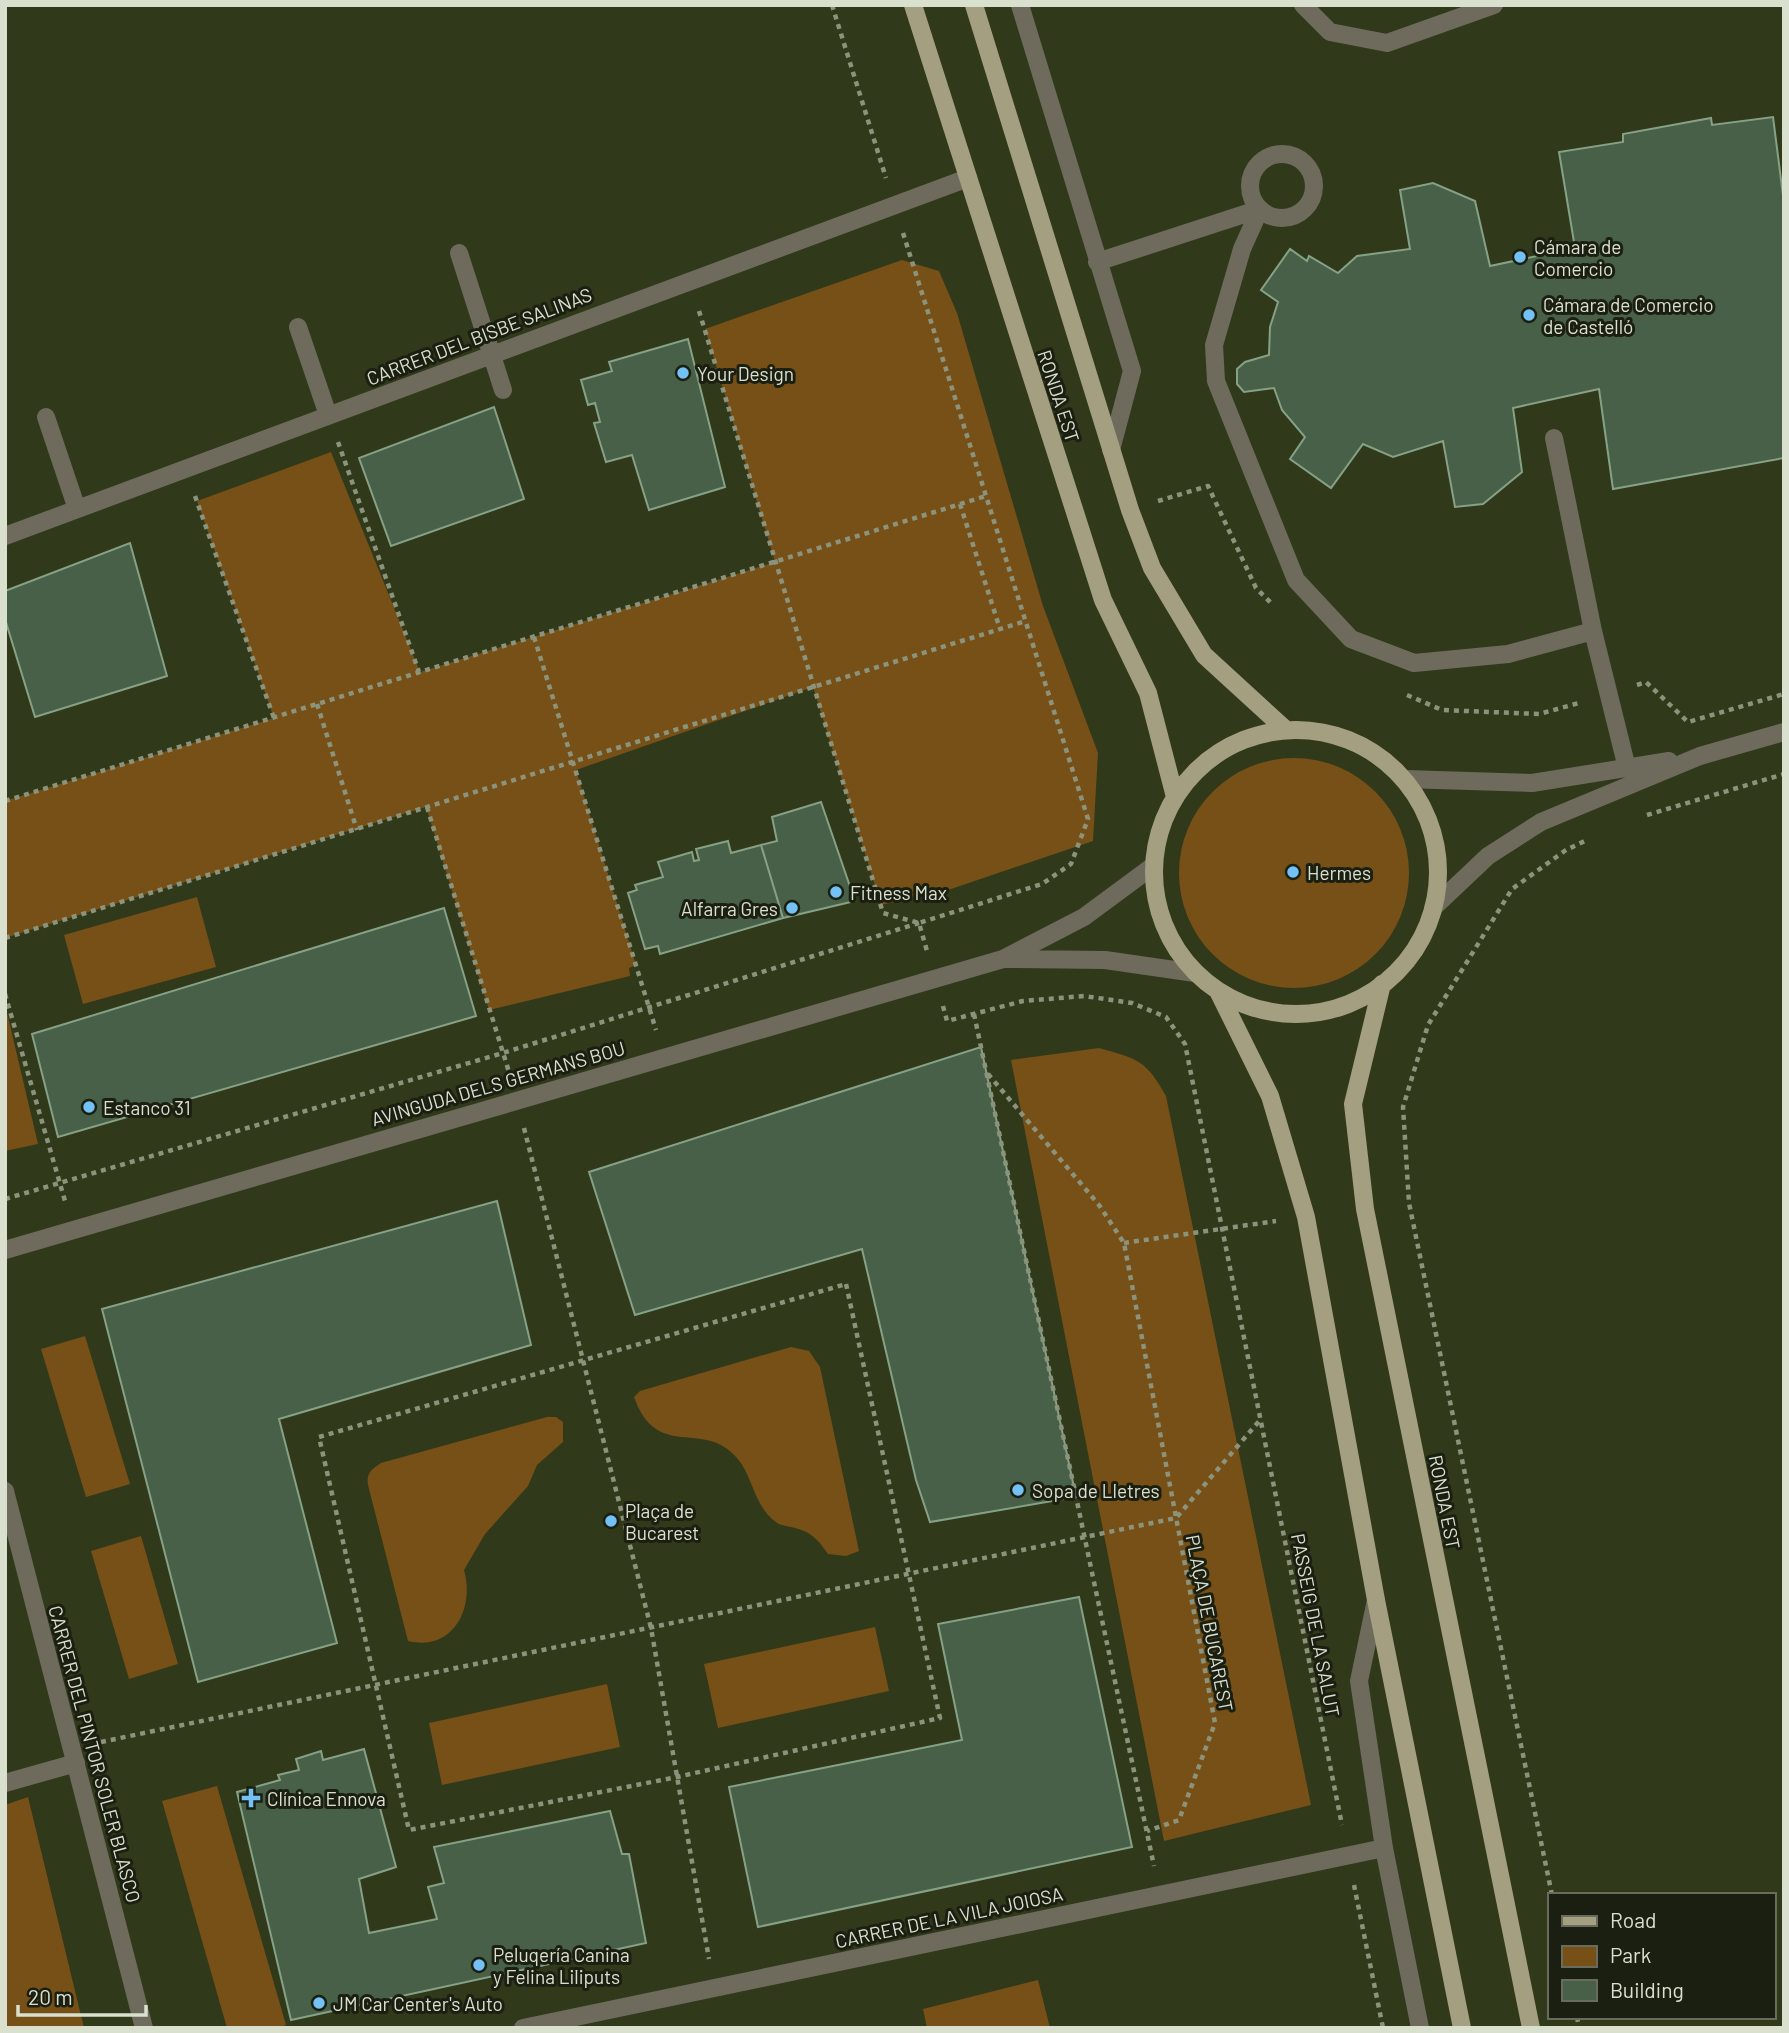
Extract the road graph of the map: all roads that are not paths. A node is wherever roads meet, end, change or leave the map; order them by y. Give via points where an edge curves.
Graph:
1 (912, 5) edge
2 (974, 5) edge
3 (1020, 5) edge
4 (1303, 5) edge
5 (1494, 5) edge
6 (968, 178) junction
7 (459, 253) dead end
8 (1097, 262) junction
9 (298, 327) dead end
10 (491, 355) junction
11 (503, 390) dead end
12 (328, 415) junction
13 (46, 417) dead end
14 (1554, 438) dead end
15 (1111, 450) junction
16 (77, 509) junction
17 (5, 536) edge
18 (1593, 631) junction
19 (1286, 730) junction
20 (1784, 732) edge
21 (1700, 756) junction
22 (1627, 768) junction
23 (1405, 779) junction
24 (1175, 797) junction
25 (1153, 866) junction
26 (1433, 908) junction
27 (1003, 959) junction
28 (1195, 973) junction
29 (1382, 984) junction
30 (1219, 993) junction
31 (5, 1250) edge
32 (5, 1491) edge
33 (1376, 1600) junction
34 (74, 1756) junction
35 (5, 1783) edge
36 (1384, 1848) junction
37 (144, 2028) edge
38 (523, 2028) edge
39 (1420, 2028) edge
40 (1462, 2028) edge
41 (1531, 2028) edge

1 - 6 main road, RONDA EST
2 - 15 main road, RONDA EST
3 - 8 street
4 - 5 street via 1331,32 1387,43
6 - 10 street, CARRER DEL BISBE SALINAS
6 - 24 main road, RONDA EST via 1103,600 1148,692
7 - 10 street
8 - 15 street via 1132,370
8 - 18 street via 1260,209 1242,249 1214,345 1216,381 1296,580 1351,639 1414,663 1508,654
9 - 12 street
10 - 11 street
10 - 12 street, CARRER DEL BISBE SALINAS
12 - 16 street, CARRER DEL BISBE SALINAS
13 - 16 street
14 - 18 street
15 - 19 main road, RONDA EST via 1152,568 1204,655
16 - 17 street, CARRER DEL BISBE SALINAS
18 - 22 street
19 - 23 main road via 1315,730 1352,740
19 - 24 main road via 1254,736 1223,750 1192,775
20 - 21 street
21 - 22 street
21 - 26 street via 1541,822 1488,856
22 - 23 street via 1532,783
23 - 26 main road via 1435,840 1438,870
24 - 25 main road via 1157,840
25 - 27 street, AVINGUDA DELS GERMANS BOU via 1084,917
25 - 28 main road via 1163,924
26 - 29 main road via 1418,946
27 - 28 street, AVINGUDA DELS GERMANS BOU via 1105,960
27 - 31 street, AVINGUDA DELS GERMANS BOU
28 - 30 main road
29 - 30 main road via 1340,1007 1302,1014 1261,1010
29 - 41 main road, RONDA EST via 1353,1104 1365,1209
30 - 33 main road via 1270,1096 1306,1217
32 - 34 street, CARRER DEL PINTOR SOLER BLASCO
33 - 36 street via 1359,1681
33 - 40 main road
34 - 35 street
34 - 37 street, CARRER DEL PINTOR SOLER BLASCO
36 - 38 street, CARRER DE LA VILA JOIOSA
36 - 39 street

